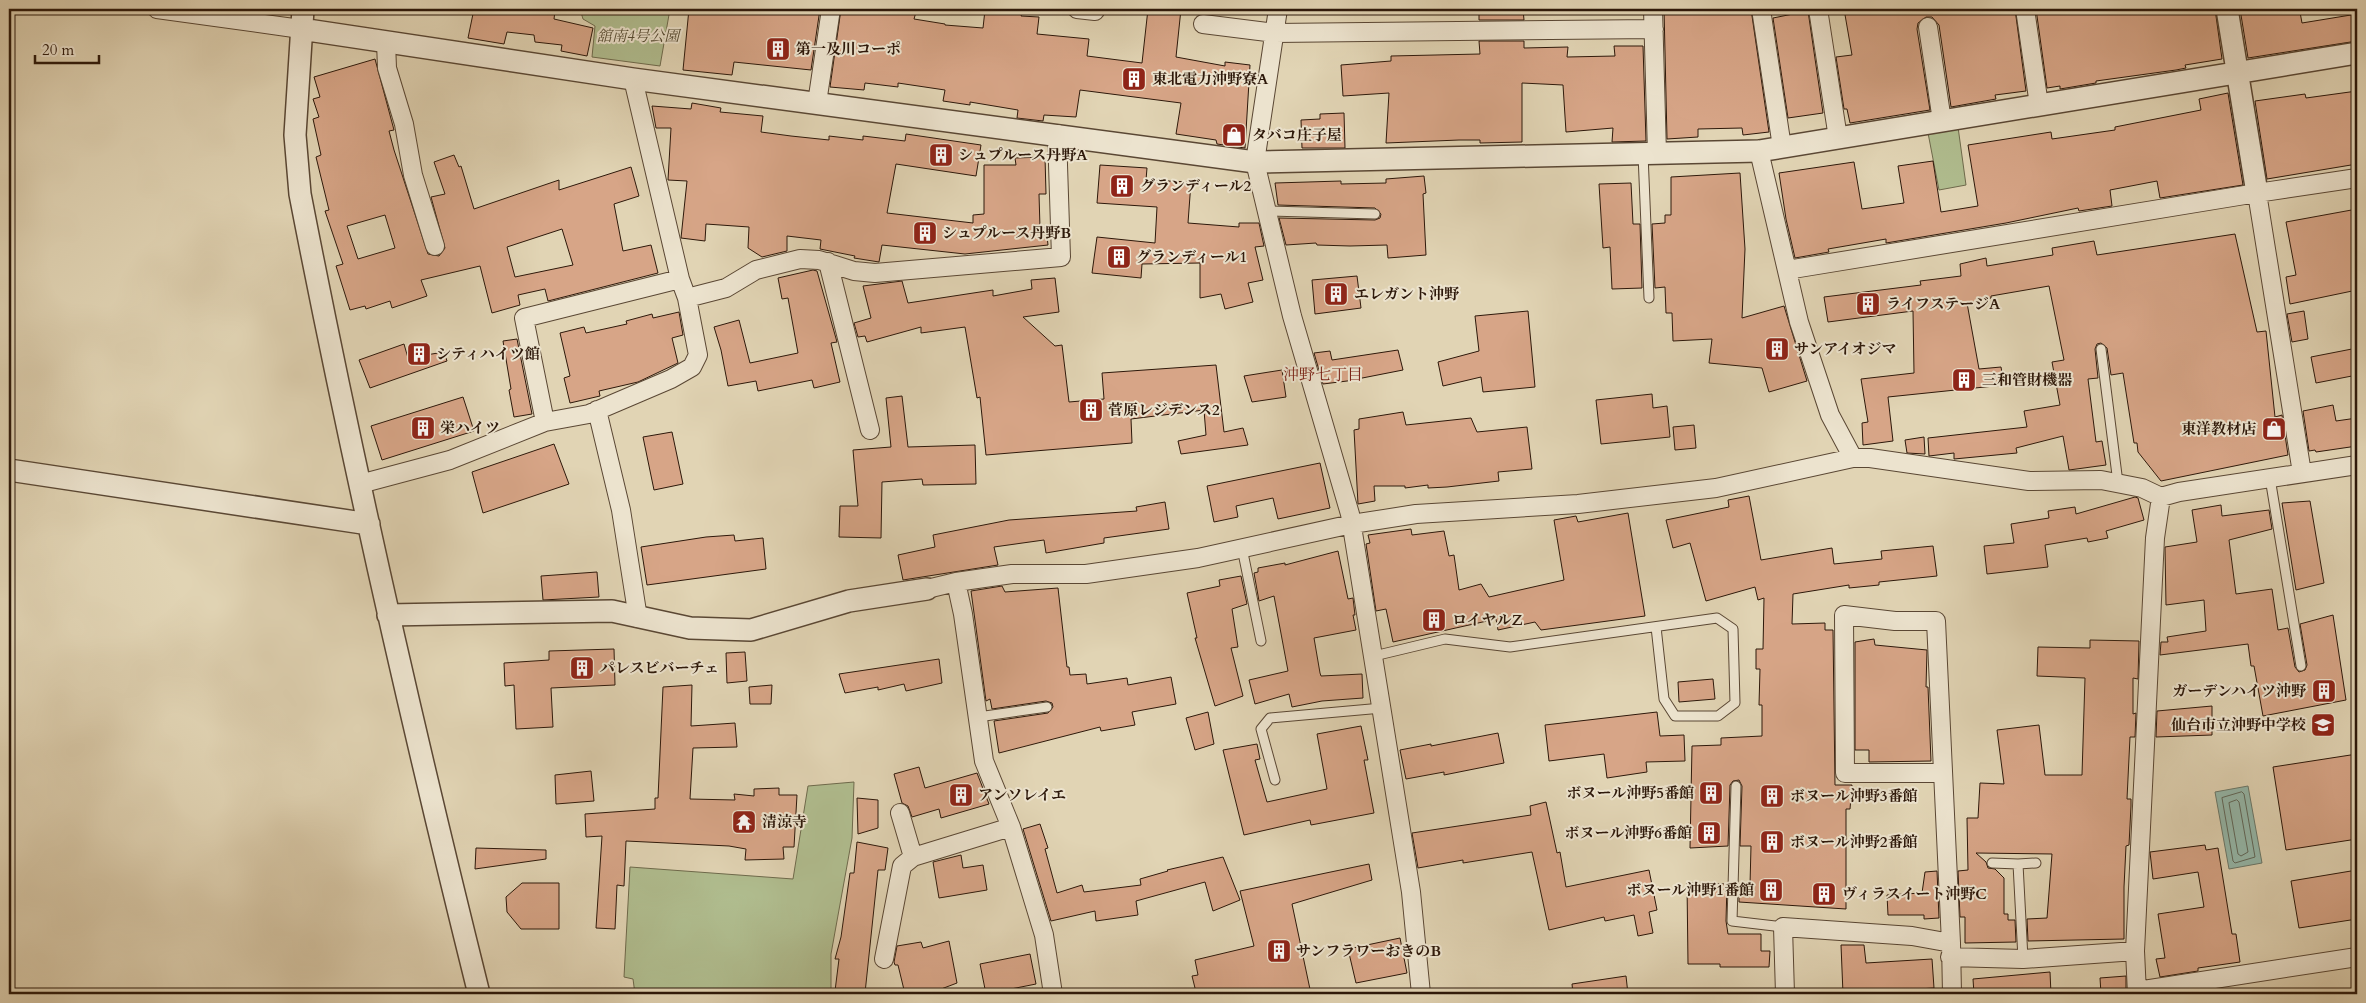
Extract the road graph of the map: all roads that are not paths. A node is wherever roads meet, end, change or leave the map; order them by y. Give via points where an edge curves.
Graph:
1 (157, 9) edge
2 (831, 9) edge
3 (1077, 9) edge
4 (1095, 9) edge
5 (1278, 9) edge
6 (1653, 9) edge
7 (1761, 9) edge
8 (1818, 9) edge
9 (2025, 9) edge
10 (2227, 9) edge
11 (302, 19) edge
12 (1203, 24) dead end
13 (1928, 27) dead end
14 (1654, 29) junction
15 (1275, 33) junction
16 (386, 42) junction
17 (2357, 53) edge
18 (2236, 72) junction
19 (633, 79) junction
20 (817, 103) junction
21 (2039, 105) junction
22 (1942, 121) junction
23 (1057, 134) junction
24 (1838, 138) junction
25 (1782, 147) junction
26 (1760, 151) junction
27 (1650, 154) junction
28 (1255, 162) junction
29 (2357, 178) edge
30 (2258, 192) junction
31 (1266, 211) junction
32 (1375, 214) dead end
33 (434, 246) dead end
34 (828, 262) junction
35 (1787, 270) junction
36 (680, 279) junction
37 (687, 298) junction
38 (1649, 298) dead end
39 (2100, 349) dead end
40 (597, 410) junction
41 (545, 422) junction
42 (870, 430) dead end
43 (1854, 458) junction
44 (2357, 464) edge
45 (9, 470) edge
46 (2302, 473) junction
47 (2270, 478) junction
48 (2118, 483) junction
49 (360, 484) junction
50 (2161, 497) junction
51 (369, 524) junction
52 (1352, 524) junction
53 (1242, 548) junction
54 (956, 582) junction
55 (927, 589) joint
56 (388, 614) junction
57 (638, 618) junction
58 (1656, 626) junction
59 (1260, 641) dead end
60 (1374, 656) junction
61 (2301, 666) dead end
62 (1047, 708) dead end
63 (1382, 708) junction
64 (978, 717) junction
65 (1943, 773) junction
66 (1275, 780) dead end
67 (1736, 786) dead end
68 (900, 814) dead end
69 (1011, 827) junction
70 (914, 857) junction
71 (1992, 863) dead end
72 (2036, 863) dead end
73 (2018, 864) junction
74 (1783, 927) junction
75 (1950, 950) junction
76 (2135, 951) junction
77 (2357, 957) edge
78 (2023, 959) junction
79 (884, 960) dead end
80 (2137, 993) edge
81 (480, 994) edge
82 (1054, 994) edge
83 (1421, 994) edge
84 (1785, 994) edge
85 (1952, 994) edge

1 - 11 street
2 - 20 street
3 - 4 street
5 - 15 street
6 - 14 street
7 - 25 street
8 - 24 street
9 - 21 street
10 - 18 street
11 - 16 street
11 - 49 street via 296,135 300,194
12 - 15 street
13 - 22 street
14 - 15 street
14 - 27 street
15 - 28 street
16 - 19 street
16 - 33 street via 387,68
17 - 18 street
18 - 21 street
18 - 30 street
19 - 20 street
19 - 36 street
20 - 23 street
21 - 22 street
22 - 24 street
23 - 28 street
23 - 34 street via 1061,257 875,273 854,271
24 - 25 street
25 - 26 street
26 - 27 street
26 - 35 street
27 - 28 street
27 - 38 lane
28 - 31 street
29 - 30 street
30 - 35 street
30 - 46 street
31 - 32 lane
31 - 52 street via 1292,316
34 - 37 street via 788,261 756,270 726,288
34 - 42 street
35 - 43 street via 1799,322 1830,415
36 - 37 street
36 - 41 street via 524,318
37 - 40 street via 698,355 692,367
39 - 48 lane
40 - 41 street
40 - 57 street via 621,510
41 - 49 street via 450,460
43 - 48 street via 2029,481 2101,480
43 - 52 street via 1716,488 1578,504 1416,514
44 - 46 street
45 - 51 street
46 - 47 street
47 - 50 street
47 - 61 lane
48 - 50 street via 2142,488
49 - 51 street
50 - 76 street via 2155,538
51 - 56 street
52 - 53 street
52 - 60 street
53 - 54 street via 1198,558 1086,574 1012,574
53 - 59 lane
54 - 55 street
54 - 64 street
55 - 57 street via 848,601 751,630 690,628
56 - 57 street via 612,611
56 - 81 street
58 - 58 lane via 1717,618 1733,629 1735,703 1718,716 1675,716 1664,699
58 - 60 lane via 1510,647 1445,639
60 - 63 street
62 - 64 lane
63 - 66 lane via 1270,718 1261,729
63 - 83 street via 1411,892
64 - 69 street via 984,761
65 - 65 street via 1936,621 1895,622 1844,615 1846,773
65 - 75 street
67 - 74 lane via 1732,921
68 - 70 street
69 - 70 street
69 - 82 street via 1044,935
70 - 79 street via 902,866
71 - 73 lane
72 - 73 lane
73 - 78 lane
74 - 75 street via 1912,936
74 - 84 street
75 - 78 street
75 - 85 street
76 - 78 street
76 - 80 street
77 - 80 street

